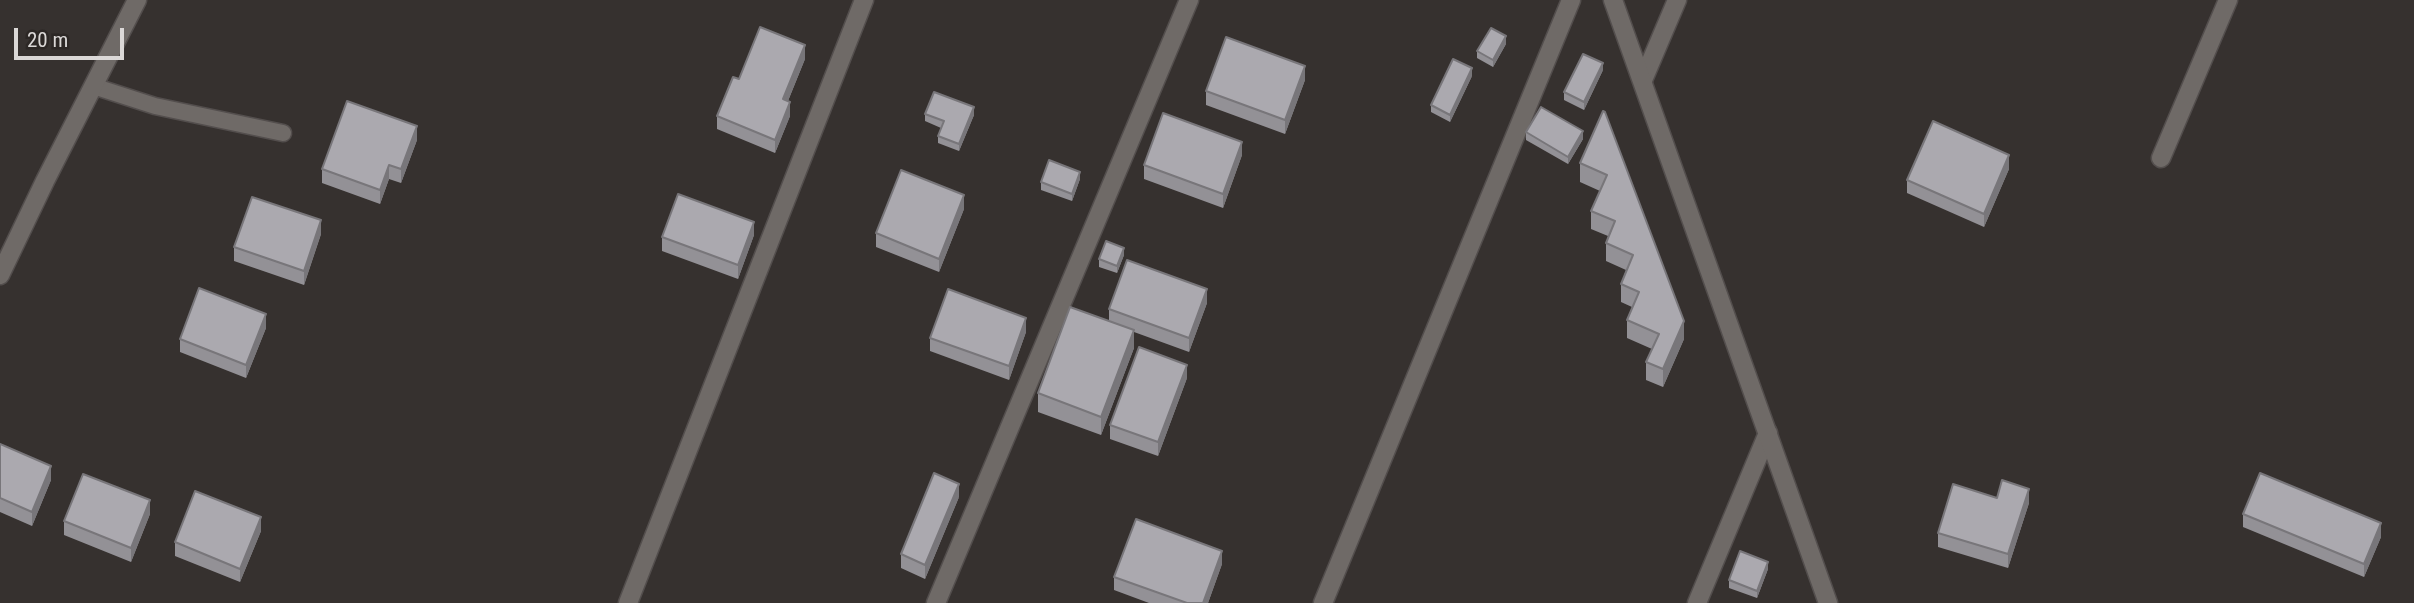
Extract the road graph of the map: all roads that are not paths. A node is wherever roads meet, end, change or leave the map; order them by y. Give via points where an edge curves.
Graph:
1 (137, 0) edge
2 (864, 0) edge
3 (1189, 0) edge
4 (1571, 0) edge
5 (1613, 0) edge
6 (1677, 0) edge
7 (2228, 0) edge
8 (1643, 80) junction
9 (93, 86) junction
10 (283, 133) dead end
11 (2161, 158) dead end
12 (0, 275) edge
13 (1768, 433) junction
14 (628, 603) edge
15 (936, 603) edge
16 (1323, 603) edge
17 (1697, 603) edge
18 (1828, 603) edge

1 - 9 street
2 - 14 street
3 - 15 street
4 - 16 street
5 - 8 street
6 - 8 street
7 - 11 street
8 - 13 street
9 - 10 lane via 155,106
9 - 12 street
13 - 17 street
13 - 18 street

